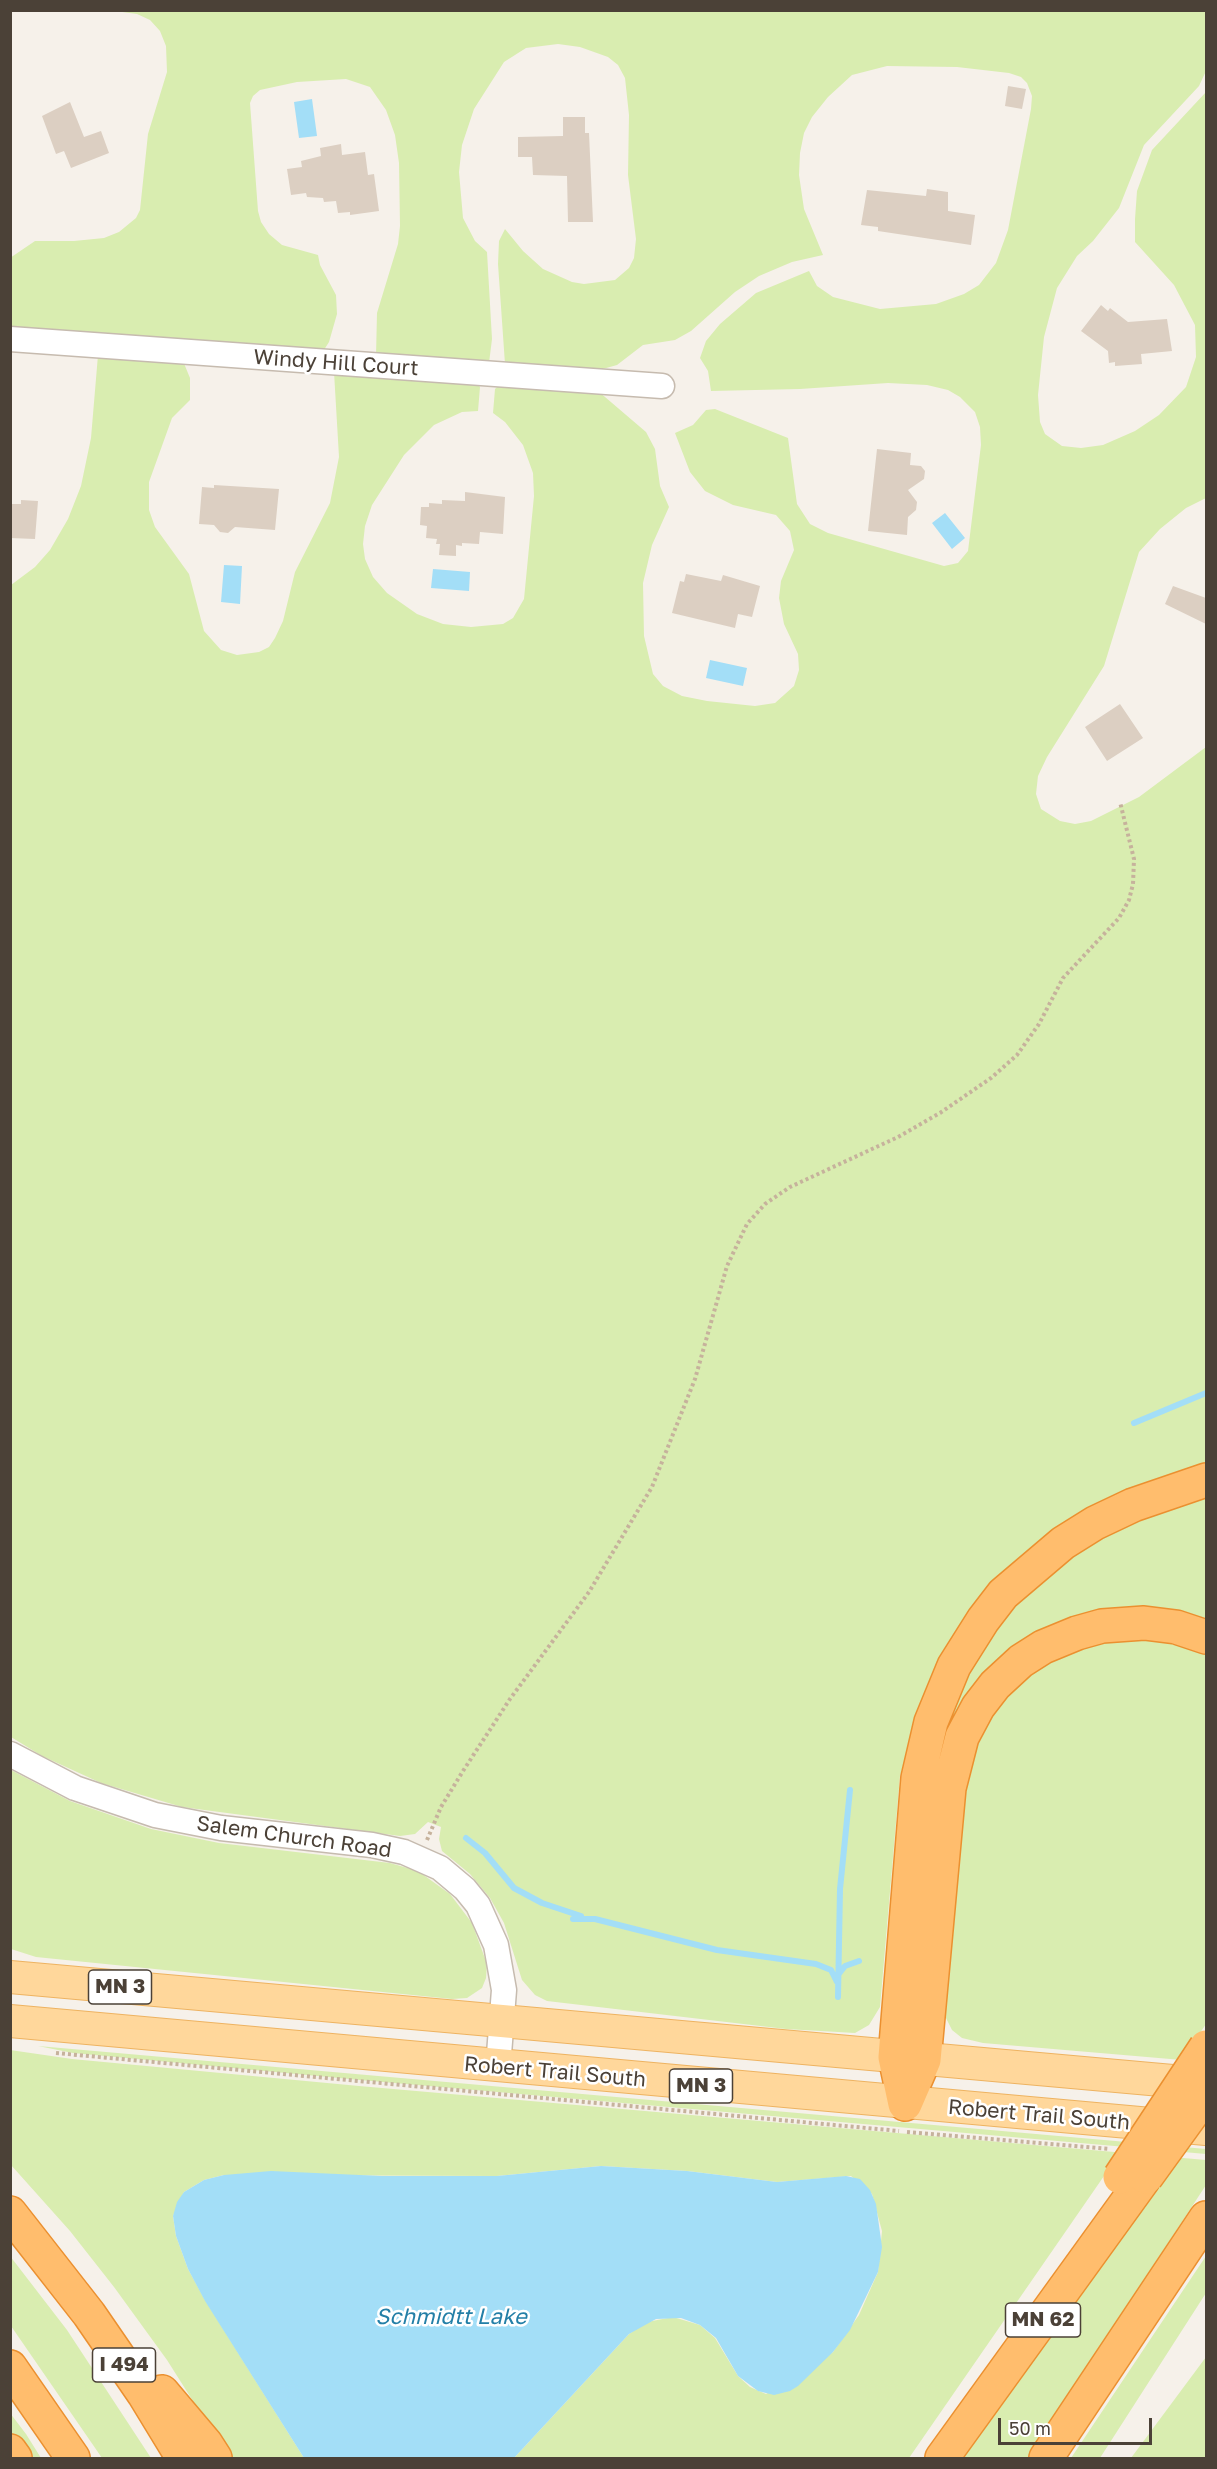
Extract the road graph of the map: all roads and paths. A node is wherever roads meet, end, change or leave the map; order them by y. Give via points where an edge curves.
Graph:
1 (10, 339) edge
2 (662, 386) dead end
3 (1120, 802) dead end
4 (1206, 1480) edge
5 (1206, 1637) edge
6 (10, 1754) edge
7 (420, 1857) junction
8 (10, 1977) edge
9 (10, 2021) edge
10 (502, 2022) junction
11 (1206, 2047) edge
12 (46, 2050) dead end
13 (910, 2059) junction
14 (498, 2067) junction
15 (1206, 2084) edge
16 (1206, 2094) edge
17 (905, 2104) junction
18 (1206, 2129) edge
19 (1125, 2169) junction
20 (10, 2213) edge
21 (1206, 2218) edge
22 (60, 2275) junction
23 (10, 2367) edge
24 (10, 2451) edge
25 (15, 2458) edge
26 (73, 2458) edge
27 (183, 2458) edge
28 (215, 2458) edge
29 (935, 2458) edge
30 (942, 2458) edge
31 (1046, 2458) edge

1 - 2 street, Windy Hill Court
3 - 7 path via 1134,859 1129,900 1119,918 1063,978 1017,1055 940,1113 790,1187 765,1204 747,1224 727,1266 695,1379 652,1487 589,1592 510,1699 463,1771 441,1807
4 - 13 highway via 1123,1510 1062,1543 998,1600 954,1666 931,1722 918,1778
5 - 13 highway via 1176,1627 1144,1623 1102,1626 1077,1633 1021,1661 978,1707 962,1737 948,1788
6 - 7 street, Salem Church Road via 75,1788 155,1815 221,1828 372,1845
7 - 10 street, Salem Church Road via 465,1889 488,1922 502,1972
8 - 10 main road, MN 3
9 - 14 main road, Robert Trail South / MN 3
10 - 13 main road, MN 3
10 - 14 street, Salem Church Road
11 - 19 highway, bridge
12 - 19 path via 73,2056
13 - 15 main road, MN 3
13 - 17 highway
14 - 17 main road, Robert Trail South / MN 3
16 - 19 highway, MN 62, bridge
17 - 18 main road, Robert Trail South / MN 3
19 - 29 highway
19 - 30 highway, MN 62
20 - 22 highway, I 494
21 - 31 highway
22 - 27 highway, I 494 via 144,2394
22 - 28 highway
23 - 26 highway
24 - 25 highway

